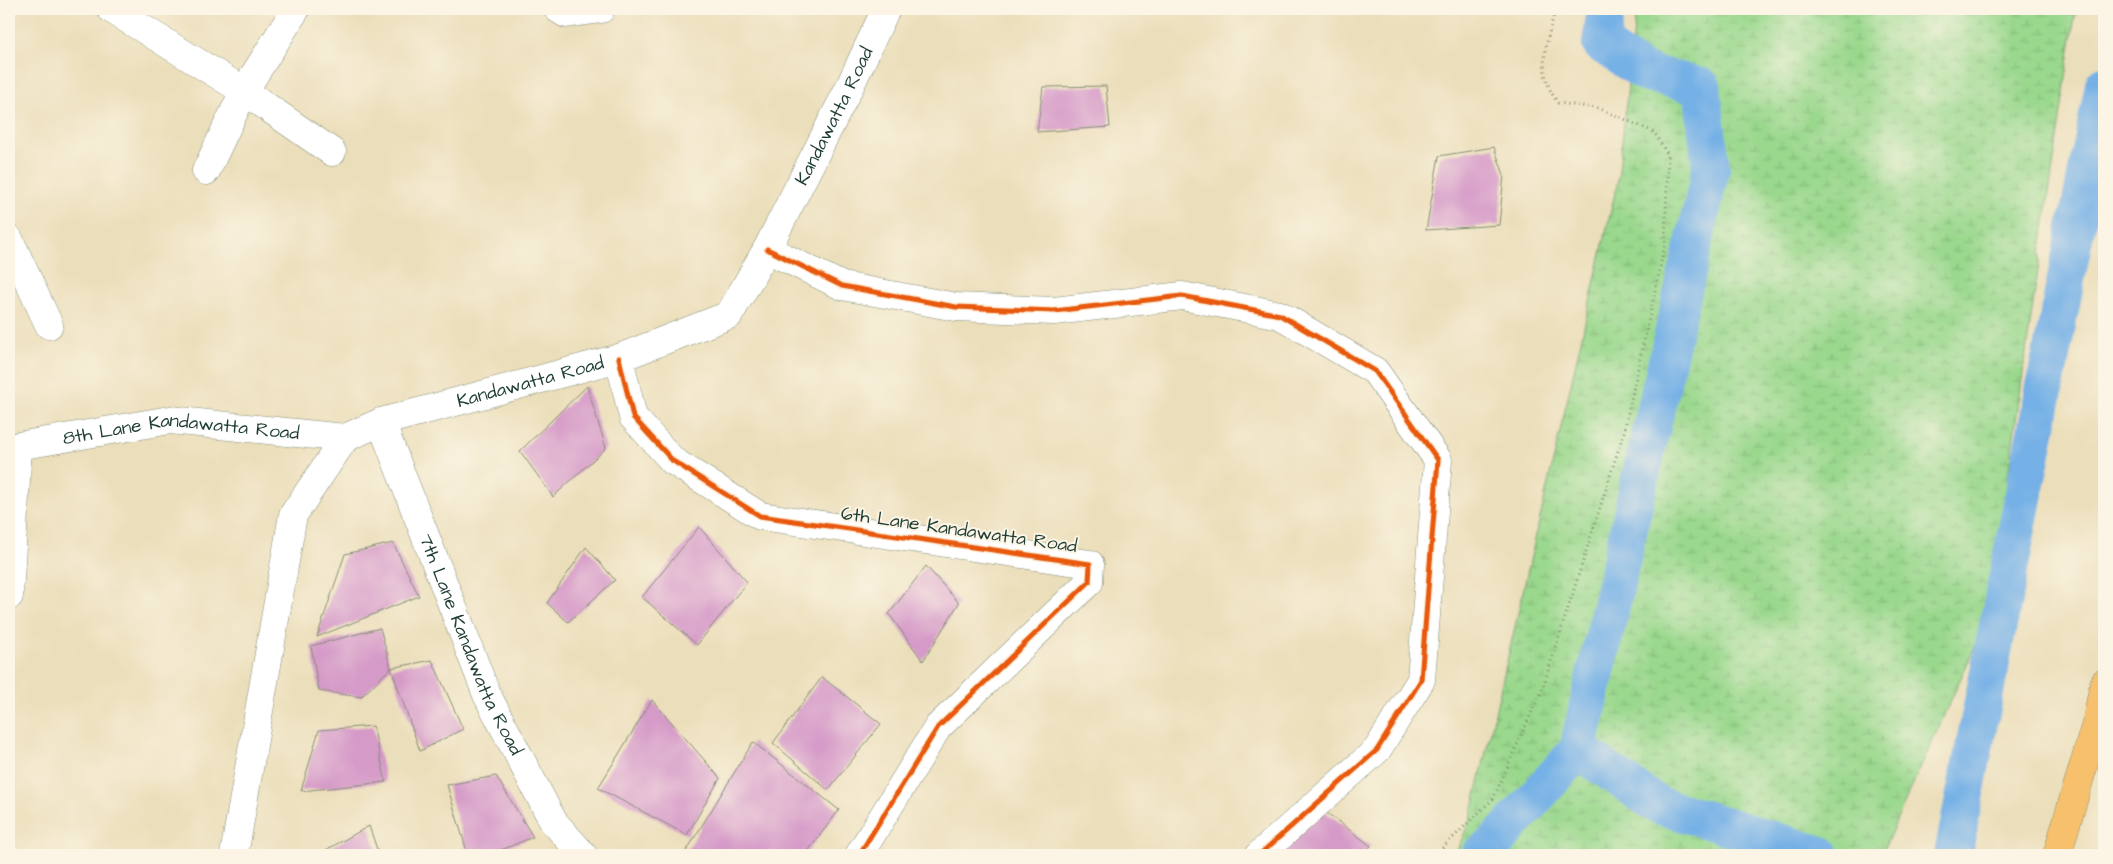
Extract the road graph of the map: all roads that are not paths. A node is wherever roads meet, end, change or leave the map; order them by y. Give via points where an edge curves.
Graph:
1 (111, 9) edge
2 (296, 9) edge
3 (558, 9) edge
4 (601, 9) edge
5 (886, 9) edge
6 (244, 91) junction
7 (332, 152) dead end
8 (206, 171) dead end
9 (9, 239) edge
10 (767, 249) junction
11 (49, 325) dead end
12 (619, 358) junction
13 (381, 422) junction
14 (345, 438) junction
15 (9, 596) edge
16 (2104, 683) edge
17 (234, 855) edge
18 (583, 855) edge
19 (859, 855) edge
20 (1259, 855) edge
21 (2057, 855) edge

1 - 6 street
2 - 6 street
3 - 4 street via 566,14
5 - 10 street, Kandawatta Road
6 - 7 street
6 - 8 street
9 - 11 street
10 - 12 street, Kandawatta Road via 729,315
10 - 20 street via 842,286 956,307 1054,311 1182,296 1280,315 1375,371 1438,460 1421,680 1377,750
12 - 13 street, Kandawatta Road
12 - 19 street, 6th Lane Kandawatta Road via 633,417 646,432 673,461 760,516 1090,564 1089,582 938,727
13 - 14 street, Kandawatta Road
13 - 18 street, 7th Lane Kandawatta Road via 487,695 553,821
14 - 15 street, 8th Lane Kandawatta Road via 170,420 18,446
14 - 17 street via 293,514
16 - 21 main road via 2097,720

